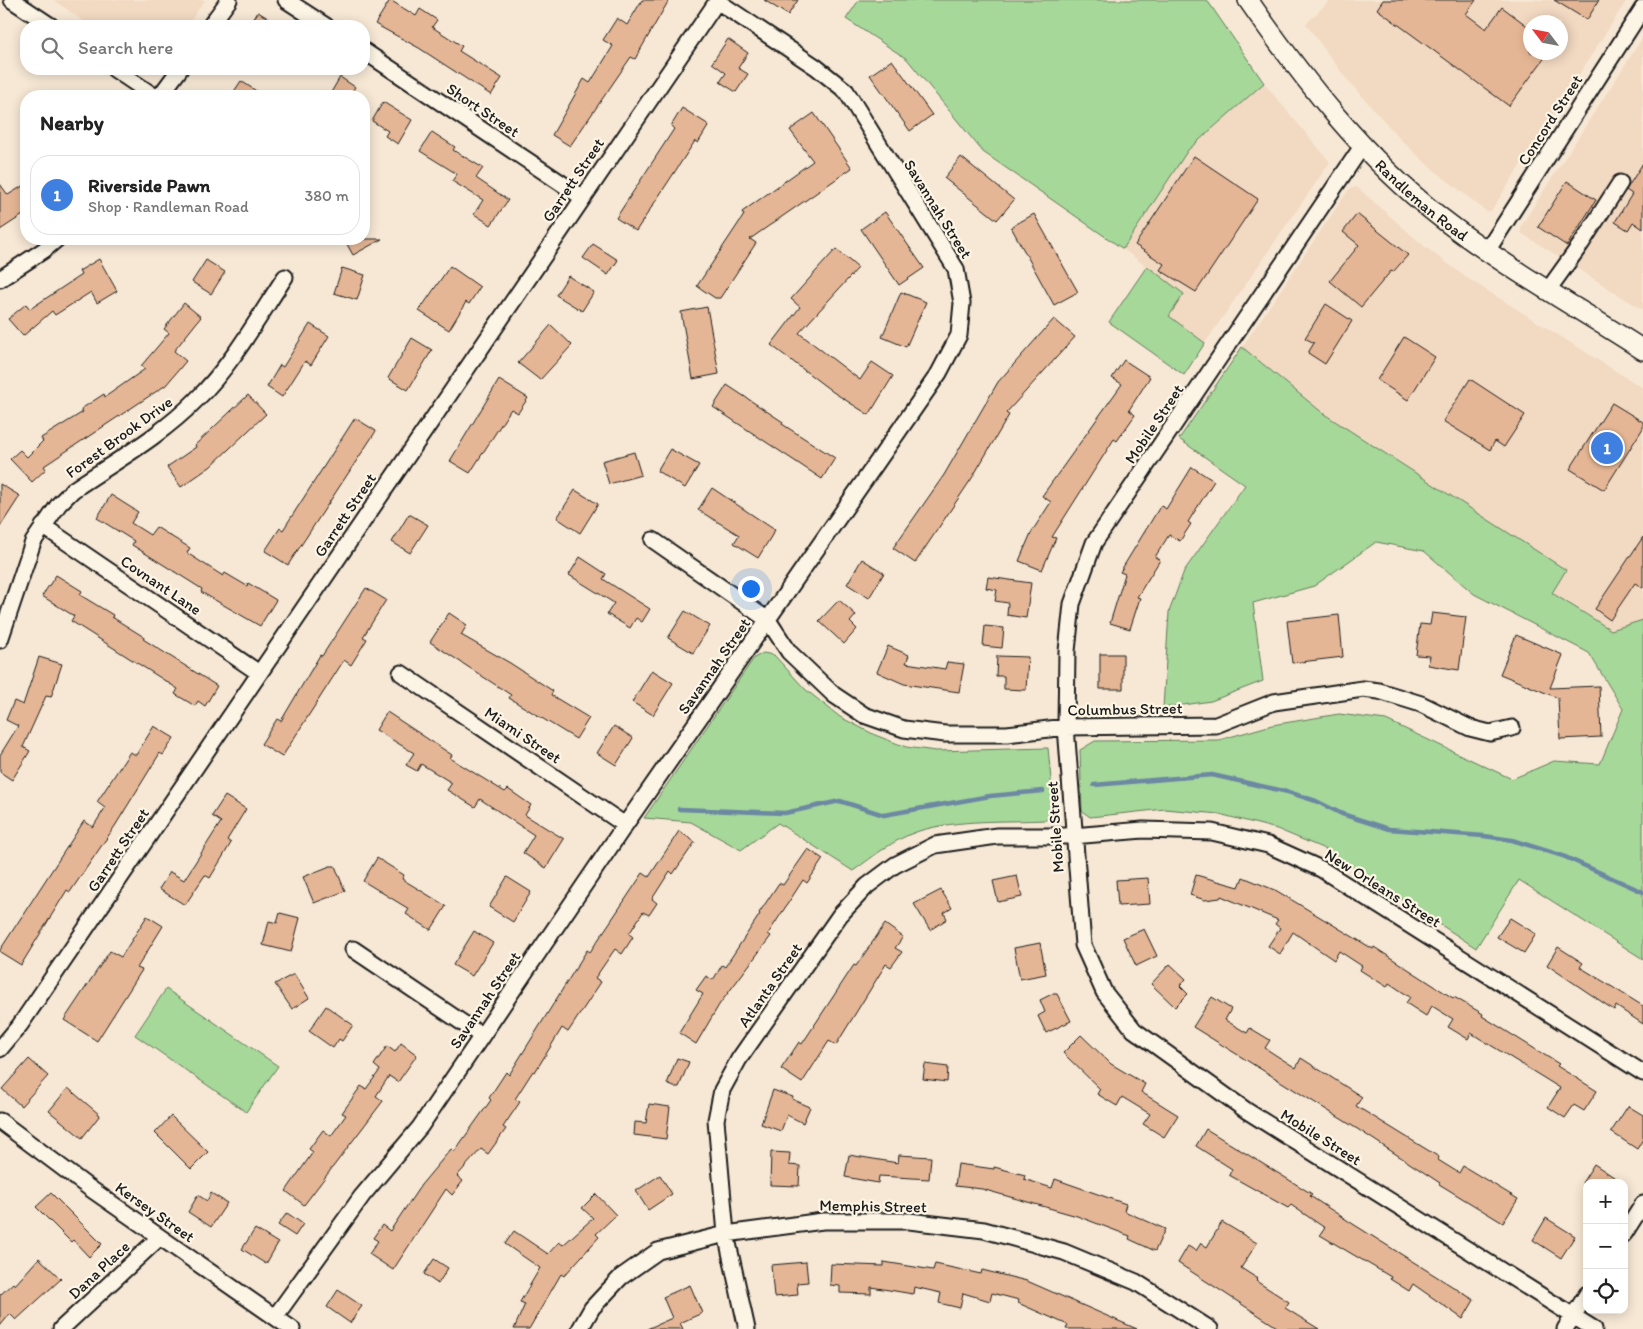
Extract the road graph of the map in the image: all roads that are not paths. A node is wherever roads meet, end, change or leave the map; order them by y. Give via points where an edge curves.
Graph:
1 (12, 0) edge
2 (229, 0) edge
3 (286, 0) edge
4 (718, 0) edge
5 (1248, 0) edge
6 (1643, 8) edge
7 (42, 20) edge
8 (214, 20) edge
9 (317, 20) edge
10 (370, 55) edge
11 (123, 75) edge
12 (176, 75) edge
13 (145, 90) edge
14 (164, 90) edge
15 (1364, 145) junction
16 (1620, 183) dead end
17 (582, 197) junction
18 (50, 245) edge
19 (1487, 251) junction
20 (286, 277) dead end
21 (0, 278) edge
22 (1548, 290) junction
23 (1643, 350) edge
24 (43, 526) junction
25 (653, 540) dead end
26 (768, 620) junction
27 (0, 640) edge
28 (260, 673) junction
29 (401, 673) dead end
30 (1066, 726) junction
31 (1512, 728) dead end
32 (625, 825) junction
33 (1073, 836) junction
34 (353, 949) dead end
35 (482, 1036) junction
36 (0, 1049) edge
37 (1643, 1072) edge
38 (0, 1121) edge
39 (1643, 1204) edge
40 (1628, 1228) edge
41 (726, 1234) junction
42 (160, 1237) junction
43 (1583, 1300) edge
44 (1573, 1315) junction
45 (275, 1317) junction
46 (61, 1329) edge
47 (292, 1329) edge
48 (580, 1329) edge
49 (747, 1329) edge
50 (1210, 1329) edge
51 (1565, 1329) edge
52 (1594, 1329) edge

1 - 7 street
2 - 8 street
3 - 9 street
4 - 17 street, Garrett Street
4 - 26 street, Savannah Street via 846,91 956,269 962,303 960,335 939,373
5 - 15 main road, Randleman Road via 1307,81
6 - 19 street, Concord Street
10 - 17 street, Short Street
11 - 13 street
12 - 14 street
15 - 19 main road, Randleman Road via 1414,195
15 - 30 street, Mobile Street via 1094,543 1072,604 1067,651
16 - 22 street
17 - 28 street, Garrett Street
18 - 21 street
19 - 22 main road, Randleman Road
20 - 24 street, Forest Brook Drive via 197,400 178,418 73,490
22 - 23 main road, Randleman Road
24 - 27 street, Forest Brook Drive via 33,542
24 - 28 street, Covnant Lane
25 - 26 street
26 - 30 street, Columbus Street via 789,652 834,695 864,715 904,729 944,734 1007,734
26 - 32 street, Savannah Street
28 - 36 street, Garrett Street
29 - 32 street, Miami Street
30 - 31 street, Columbus Street via 1216,725 1274,702 1363,689 1421,704 1470,728 1490,733
30 - 33 street, Mobile Street
32 - 35 street, Savannah Street
33 - 37 street, New Orleans Street via 1143,830 1212,832 1268,845 1321,869
33 - 41 street, Atlanta Street via 997,836 935,845 895,866 867,886 840,915 739,1059 722,1090 716,1120
33 - 44 street, Mobile Street via 1083,946 1104,992 1134,1030 1247,1111
34 - 35 street
35 - 45 street, Savannah Street via 420,1127 362,1196
38 - 42 street, Kersey Street
39 - 40 street
41 - 48 street, Memphis Street via 658,1251 621,1277 592,1308
41 - 49 street, Atlanta Street
41 - 50 street, Memphis Street via 823,1221 909,1221 984,1230 1064,1252 1136,1282
42 - 45 street, Kersey Street
42 - 46 street, Dana Place
43 - 44 street
44 - 51 street
44 - 52 street, Mobile Street
45 - 47 street, Kersey Street

